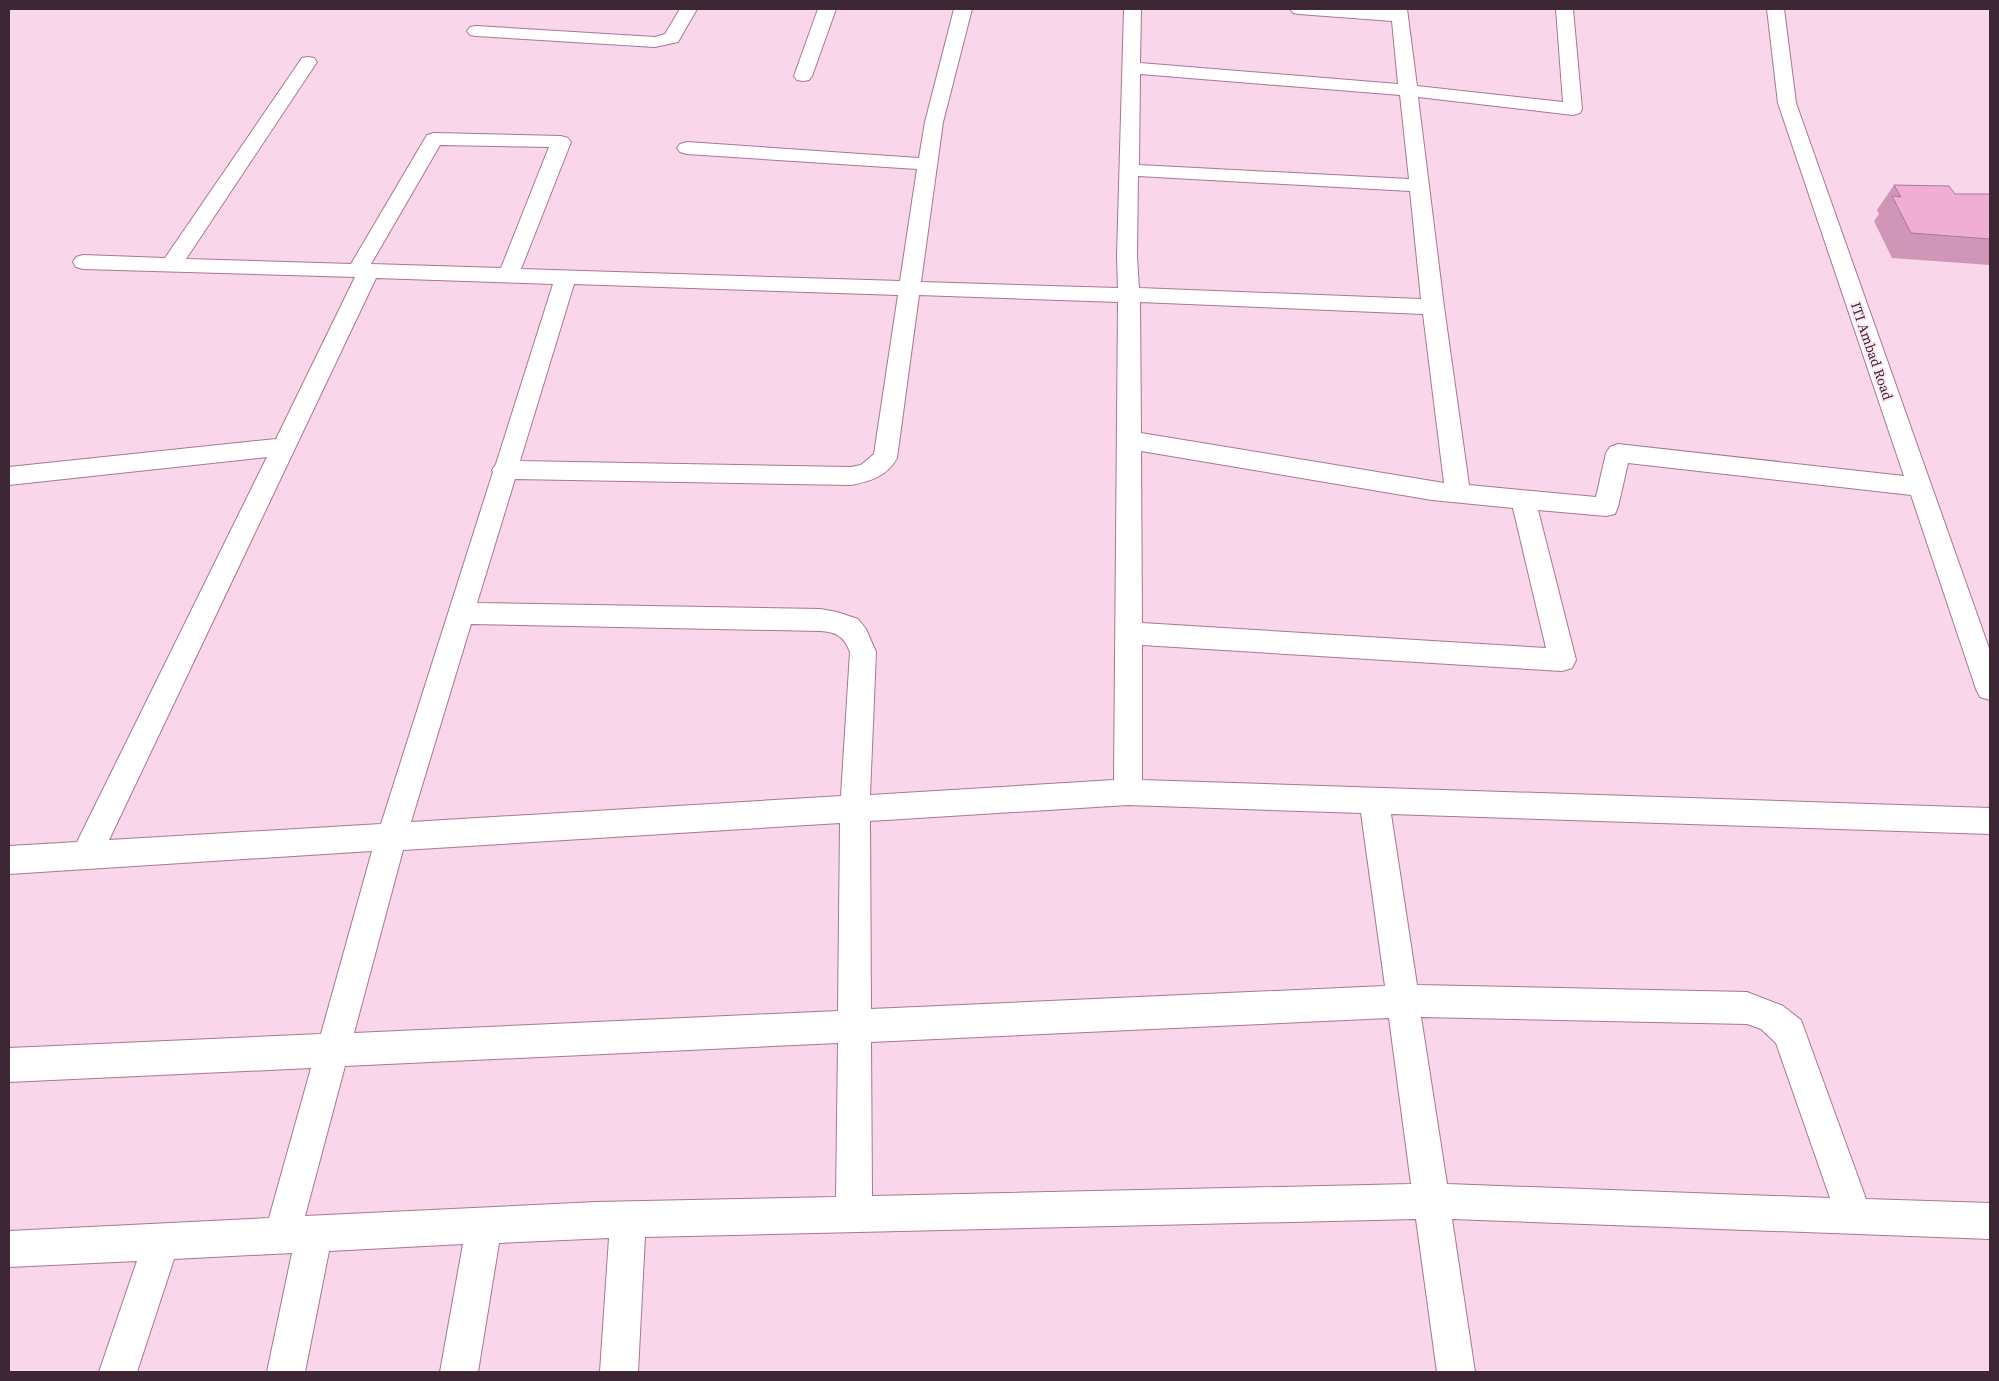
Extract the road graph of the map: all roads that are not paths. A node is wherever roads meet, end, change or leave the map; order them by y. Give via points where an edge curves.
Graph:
1 (688, 9) edge
2 (827, 9) edge
3 (963, 9) edge
4 (1132, 9) edge
5 (1299, 9) edge
6 (1565, 9) edge
7 (1776, 9) edge
8 (1400, 12) edge
9 (476, 31) dead end
10 (308, 62) dead end
11 (1131, 68) junction
12 (803, 76) dead end
13 (1408, 90) junction
14 (687, 148) dead end
15 (927, 164) junction
16 (1129, 170) junction
17 (1419, 186) junction
18 (83, 262) dead end
19 (171, 265) junction
20 (363, 271) junction
21 (508, 276) junction
22 (566, 277) junction
23 (908, 288) junction
24 (1129, 295) junction
25 (1433, 307) junction
26 (1129, 440) junction
27 (284, 447) junction
28 (504, 470) junction
29 (12, 481) edge
30 (1919, 486) junction
31 (1458, 493) junction
32 (1523, 499) junction
33 (461, 613) junction
34 (1128, 633) junction
35 (1990, 689) edge
36 (1128, 792) junction
37 (1374, 800) junction
38 (855, 809) junction
39 (1990, 821) edge
40 (391, 838) junction
41 (86, 856) junction
42 (9, 860) edge
43 (1404, 1001) junction
44 (854, 1026) junction
45 (333, 1050) junction
46 (9, 1065) edge
47 (1432, 1201) junction
48 (854, 1214) junction
49 (1855, 1217) junction
50 (628, 1220) junction
51 (1990, 1221) edge
52 (484, 1226) junction
53 (298, 1235) junction
54 (162, 1242) junction
55 (9, 1249) edge
56 (118, 1372) edge
57 (286, 1372) edge
58 (459, 1372) edge
59 (619, 1372) edge
60 (1456, 1372) edge

1 - 9 street via 672,38 655,42
2 - 12 street
3 - 15 street via 934,122
4 - 11 street
5 - 8 street
6 - 13 street via 1573,109
7 - 30 street, ITI Ambad Road via 1787,102
8 - 13 street
10 - 19 street
11 - 13 street
11 - 16 street
13 - 17 street
14 - 15 street
15 - 23 street
16 - 17 street
16 - 24 street
17 - 25 street
18 - 19 street
19 - 20 street
20 - 21 street
20 - 21 street via 434,138 561,142
20 - 27 street
21 - 22 street
22 - 23 street
22 - 28 street
23 - 24 street
23 - 28 street via 888,449 885,458 868,473 851,476
24 - 25 street
24 - 26 street
25 - 31 street
26 - 31 street
26 - 34 street
27 - 29 street
27 - 41 street
28 - 33 street
30 - 32 street via 1618,453 1606,506
30 - 35 street, ITI Ambad Road
31 - 32 street
32 - 34 street via 1562,660
33 - 38 street via 836,621 858,636 863,652
33 - 40 street
34 - 36 street
36 - 37 street
36 - 38 street
37 - 39 street
37 - 43 street
38 - 40 street
38 - 44 street
40 - 41 street
40 - 45 street
41 - 42 street
43 - 44 street
43 - 47 street
43 - 49 street via 1748,1008 1772,1017 1789,1032
44 - 45 street
44 - 48 street
45 - 46 street
45 - 53 street
47 - 48 street
47 - 49 street
47 - 60 street
48 - 50 street
49 - 51 street
50 - 52 street
50 - 59 street
52 - 53 street
52 - 58 street
53 - 54 street
53 - 57 street
54 - 55 street
54 - 56 street

